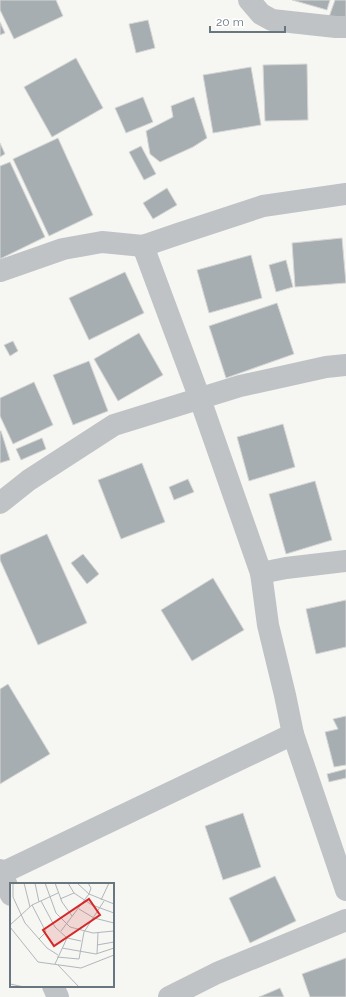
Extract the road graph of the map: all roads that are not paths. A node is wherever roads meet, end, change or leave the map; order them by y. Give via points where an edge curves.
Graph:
1 (249, 0) edge
2 (346, 27) edge
3 (346, 194) edge
4 (143, 246) junction
5 (0, 271) edge
6 (346, 365) edge
7 (200, 399) junction
8 (0, 503) edge
9 (346, 561) edge
10 (261, 573) junction
11 (293, 734) junction
12 (0, 872) edge
13 (346, 890) edge
14 (10, 893) edge
15 (346, 920) edge
16 (53, 987) edge
17 (58, 997) edge
18 (169, 997) edge

1 - 2 street via 261,14 272,20
3 - 4 street via 263,206
4 - 5 street via 102,242 63,249
4 - 7 street
6 - 7 street via 326,366 240,386
7 - 8 street via 114,425 30,480
7 - 10 street
9 - 10 street
10 - 11 street via 268,625
11 - 12 street
11 - 13 street
12 - 14 street
15 - 18 street via 217,973
16 - 17 street

